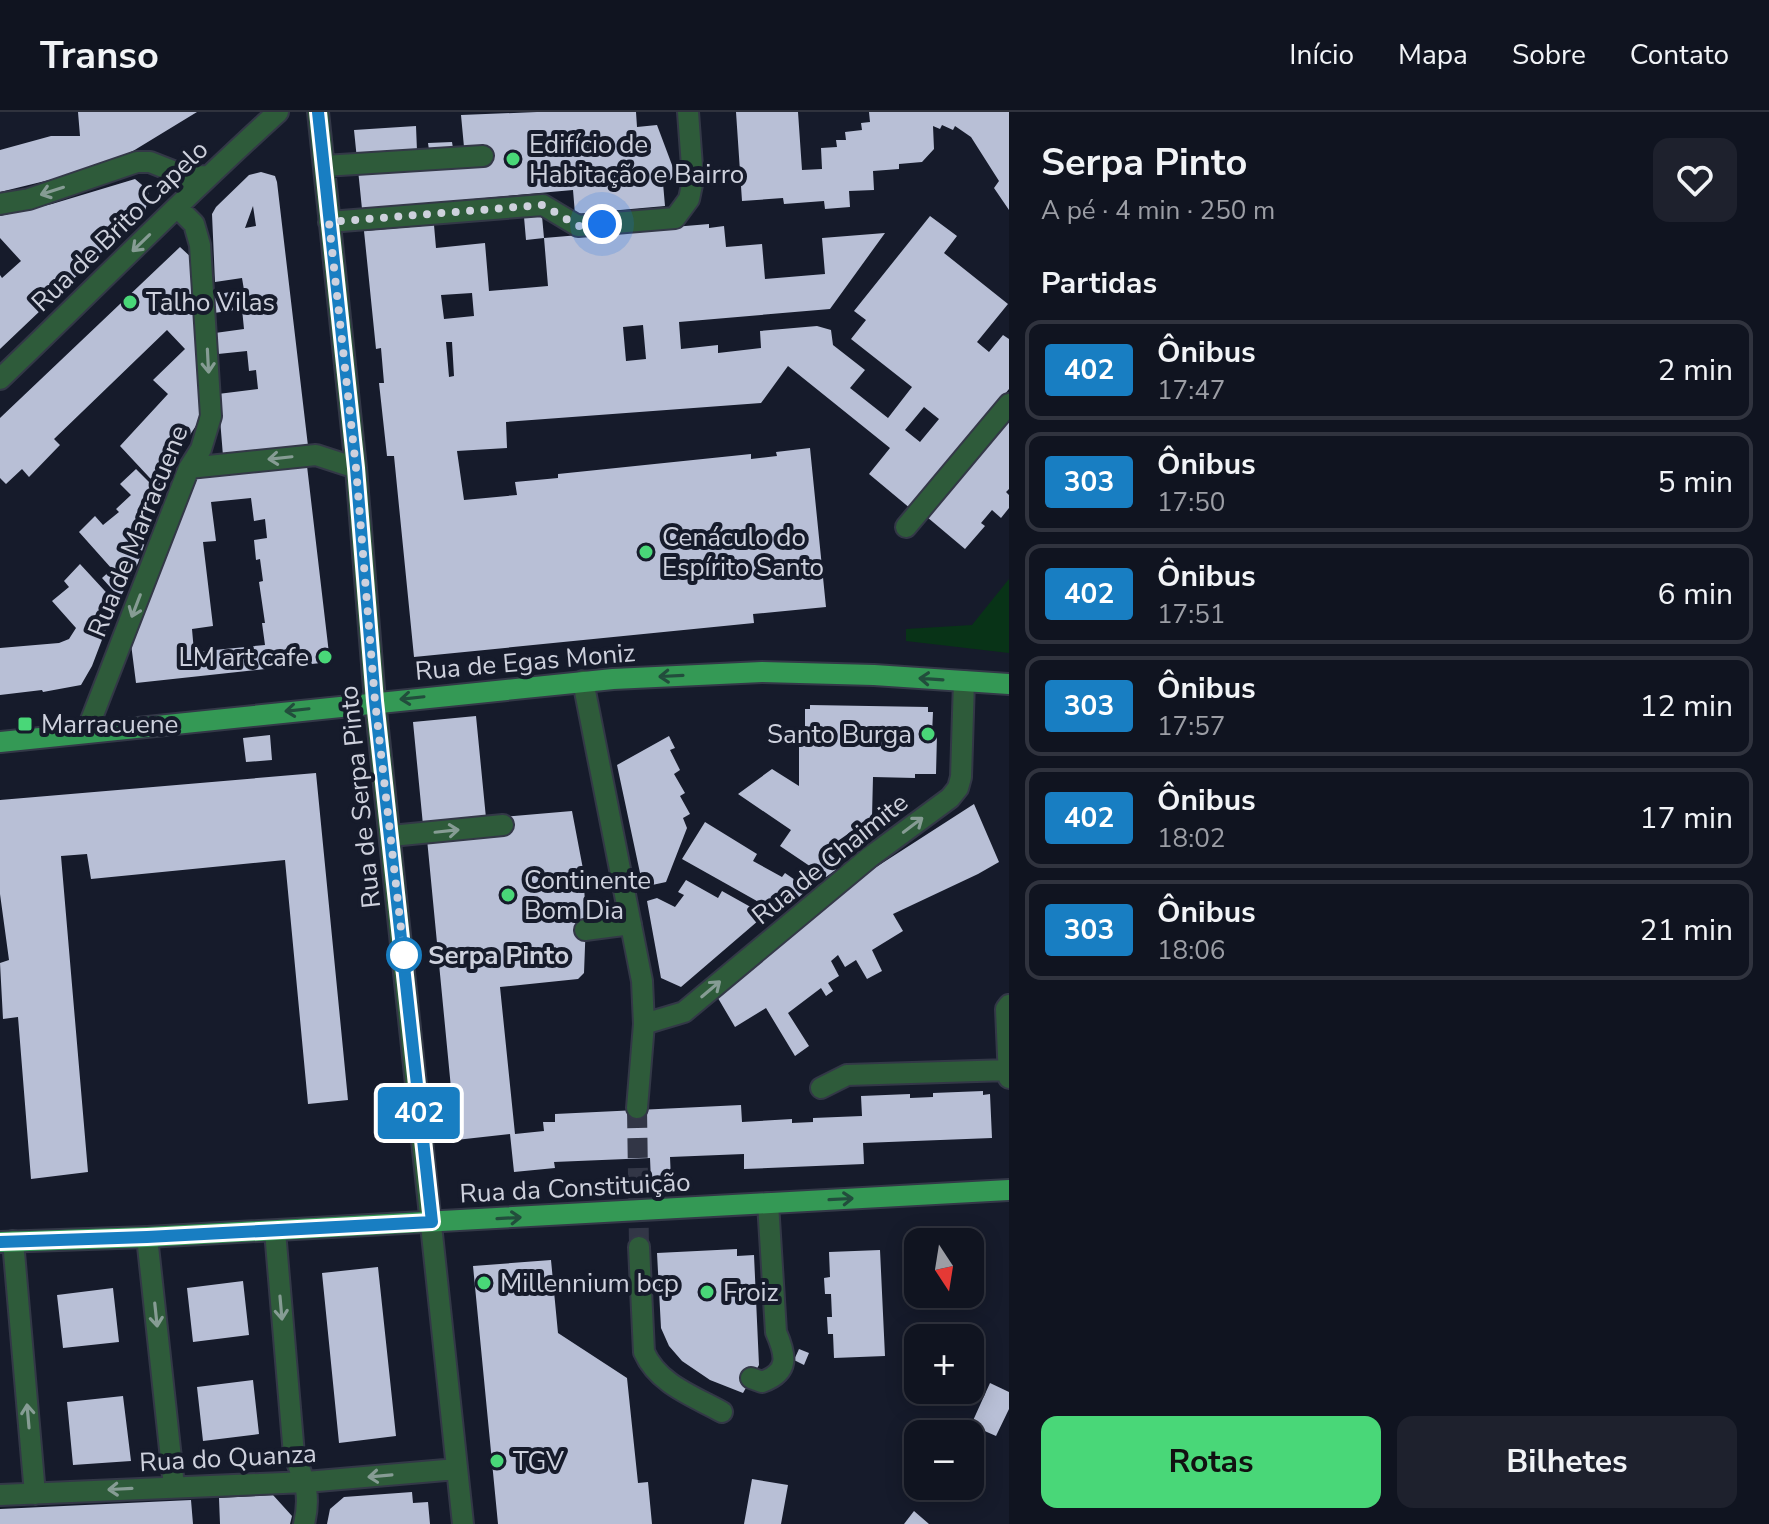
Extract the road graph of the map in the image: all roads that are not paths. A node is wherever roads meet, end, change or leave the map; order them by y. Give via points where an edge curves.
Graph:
1 (278, 112) edge
2 (318, 112) edge
3 (688, 112) edge
4 (483, 156) dead end
5 (324, 166) junction
6 (206, 176) junction
7 (0, 204) edge
8 (177, 207) junction
9 (329, 222) junction
10 (0, 379) edge
11 (1009, 404) edge
12 (189, 468) junction
13 (356, 468) junction
14 (906, 527) dead end
15 (583, 681) junction
16 (964, 681) junction
17 (1009, 684) edge
18 (375, 701) junction
19 (86, 733) junction
20 (0, 742) edge
21 (503, 825) dead end
22 (391, 836) junction
23 (631, 924) junction
24 (585, 930) dead end
25 (1009, 1005) edge
26 (644, 1024) junction
27 (1009, 1070) edge
28 (1009, 1078) edge
29 (821, 1088) dead end
30 (637, 1108) tunnel mouth
31 (1009, 1190) edge
32 (768, 1203) junction
33 (432, 1222) junction
34 (275, 1231) junction
35 (147, 1237) junction
36 (7, 1242) edge
37 (639, 1247) tunnel mouth
38 (751, 1378) dead end
39 (722, 1412) dead end
40 (457, 1469) junction
41 (306, 1482) junction
42 (174, 1486) junction
43 (35, 1494) junction
44 (0, 1495) edge
45 (304, 1524) edge
46 (463, 1524) edge

1 - 6 street, Rua de Brito Capelo
2 - 5 street, Rua de Serpa Pinto
3 - 9 street via 693,180 689,199 675,218 578,226 543,205
4 - 5 street
5 - 9 street, Rua de Serpa Pinto
6 -> 7 street via 188,177 137,162
6 - 8 street, Rua de Brito Capelo
8 -> 10 street, Rua de Brito Capelo
8 -> 12 street, Rua de Marracuene via 194,224 200,245 211,416
9 - 13 street, Rua de Serpa Pinto
11 - 14 street
13 -> 12 street via 316,455
12 -> 19 street, Rua de Marracuene
13 - 18 street, Rua de Serpa Pinto
16 -> 15 main road, Rua de Egas Moniz via 762,672
15 -> 18 main road, Rua de Egas Moniz
15 - 23 street
16 - 17 main road, Rua de Egas Moniz
26 -> 16 street, Rua de Chaimite via 684,1012 870,857 950,798 961,777
18 -> 19 main road, Rua de Egas Moniz
18 - 22 street, Rua de Serpa Pinto
19 - 20 main road, Rua de Egas Moniz
22 -> 21 street
22 - 33 street, Rua de Serpa Pinto
23 - 24 street
23 - 26 street
25 - 27 street
26 - 30 street
27 - 28 street
27 - 29 street via 847,1075
32 -> 31 main road, Rua da Constituição
33 -> 32 main road, Rua da Constituição
32 - 38 street via 776,1332 784,1351 782,1369 774,1378
33 - 34 main road, Rua da Constituição
33 - 40 street, Rua de Serpa Pinto
34 - 35 main road, Rua da Constituição
34 -> 41 street via 294,1455
35 - 36 main road, Rua da Constituição
35 -> 42 street
43 -> 36 street
37 - 39 street via 649,1364 677,1388
40 -> 41 street, Rua do Quanza
40 - 46 street, Rua de Serpa Pinto
41 - 42 street, Rua do Quanza
41 - 45 street via 309,1505
42 -> 43 street, Rua do Quanza
43 - 44 street, Rua do Quanza

